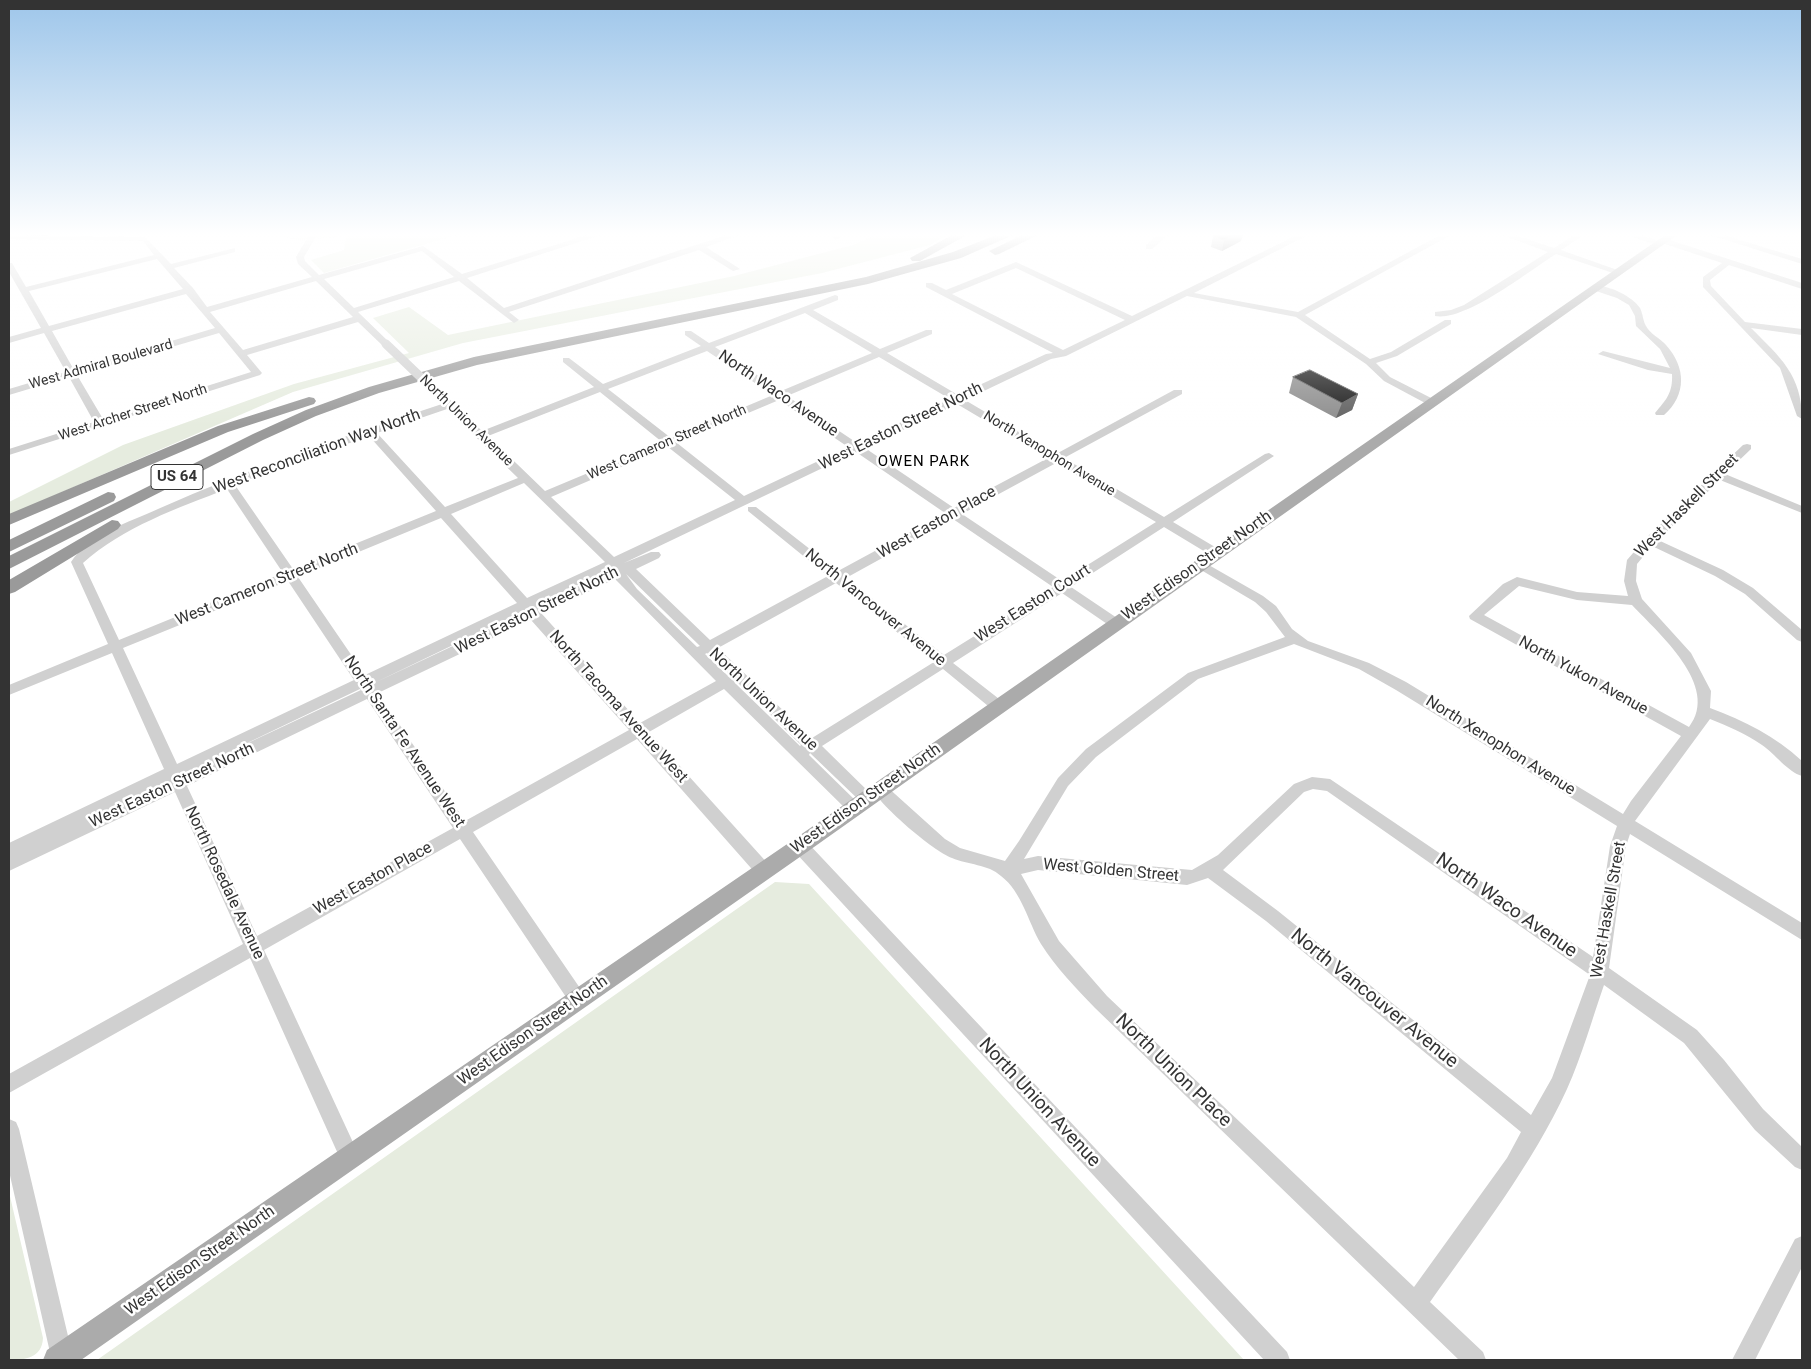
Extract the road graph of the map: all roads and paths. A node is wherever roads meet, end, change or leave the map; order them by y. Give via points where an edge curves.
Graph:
1 (29, 299) edge
2 (158, 299) edge
3 (197, 299) edge
4 (245, 299) edge
5 (341, 299) edge
6 (401, 299) edge
7 (487, 299) edge
8 (539, 299) edge
9 (729, 299) edge
10 (776, 299) edge
11 (833, 299) edge
12 (957, 299) edge
13 (1087, 299) edge
14 (1174, 299) edge
15 (1210, 299) edge
16 (1329, 299) edge
17 (1480, 299) edge
18 (1580, 299) edge
19 (1625, 299) edge
20 (1719, 299) edge
21 (805, 309) junction
22 (206, 310) junction
23 (502, 311) junction
24 (357, 314) junction
25 (1438, 314) dead end
26 (1299, 315) junction
27 (514, 320) dead end
28 (1132, 320) junction
29 (1448, 322) dead end
30 (1744, 324) junction
31 (46, 330) junction
32 (222, 330) junction
33 (929, 332) dead end
34 (1802, 332) edge
35 (688, 333) dead end
36 (9, 340) edge
37 (709, 347) junction
38 (879, 353) junction
39 (242, 354) junction
40 (1063, 354) junction
41 (1604, 354) dead end
42 (566, 360) dead end
43 (1369, 362) junction
44 (1675, 372) junction
45 (73, 374) junction
46 (1789, 376) junction
47 (1802, 379) edge
48 (602, 389) junction
49 (9, 392) edge
50 (1178, 392) dead end
51 (780, 395) junction
52 (317, 399) junction
53 (962, 402) junction
54 (1432, 402) junction
55 (448, 405) junction
56 (1660, 412) dead end
57 (1802, 416) edge
58 (100, 423) junction
59 (283, 425) junction
60 (372, 432) junction
61 (480, 435) junction
62 (670, 443) junction
63 (1747, 447) dead end
64 (861, 451) junction
65 (9, 452) edge
66 (1268, 456) dead end
67 (1056, 458) junction
68 (1718, 475) junction
69 (525, 478) junction
70 (229, 484) junction
71 (544, 496) junction
72 (748, 505) junction
73 (1802, 510) edge
74 (444, 512) junction
75 (953, 514) junction
76 (9, 520) edge
77 (1164, 522) junction
78 (1650, 541) junction
79 (9, 547) edge
80 (1216, 553) junction
81 (80, 555) joint
82 (9, 563) edge
83 (1200, 564) junction
84 (619, 568) junction
85 (291, 575) junction
86 (837, 578) junction
87 (1062, 587) junction
88 (9, 588) edge
89 (1636, 601) junction
90 (530, 609) junction
91 (1115, 623) junction
92 (1802, 637) edge
93 (1294, 638) junction
94 (116, 647) junction
95 (702, 651) junction
96 (942, 661) junction
97 (731, 679) junction
98 (367, 687) junction
99 (9, 690) edge
100 (998, 706) junction
101 (1704, 711) junction
102 (639, 730) junction
103 (1691, 735) junction
104 (812, 745) junction
105 (798, 754) junction
106 (1802, 770) edge
107 (175, 778) junction
108 (1330, 785) joint
109 (867, 799) junction
110 (1625, 824) junction
111 (463, 829) junction
112 (800, 846) junction
113 (9, 850) edge
114 (9, 864) edge
115 (1007, 870) junction
116 (764, 871) junction
117 (1211, 871) junction
118 (1802, 932) edge
119 (253, 946) junction
120 (1600, 971) junction
121 (578, 1000) junction
122 (9, 1084) edge
123 (9, 1129) edge
124 (1535, 1131) junction
125 (350, 1158) junction
126 (1802, 1160) edge
127 (1802, 1246) edge
128 (1416, 1303) junction
129 (60, 1358) edge
130 (1279, 1360) edge
131 (1475, 1360) edge
132 (1743, 1360) edge

1 - 31 street
2 - 31 street
3 - 22 street
4 - 22 street
5 - 24 street, North Union Avenue
6 - 24 street
7 - 23 street
8 - 23 street
9 - 52 highway, US 64 via 459,354 384,375
10 - 59 highway, US 64 via 474,361 374,390
11 - 21 street
12 - 40 street
13 - 28 street
14 - 28 street, West Easton Street North
15 - 26 street
16 - 26 street
17 - 25 street via 1453,313
18 - 54 main road, West Edison Street North
19 - 44 street via 1636,306 1641,315 1641,326 1667,351
20 - 30 street
21 - 37 street
21 - 38 street, North Xenophon Avenue
22 - 32 street
23 - 27 street
24 - 39 street
24 - 55 street, North Union Avenue, bridge
26 - 43 street
28 - 40 street, West Easton Street North
29 - 43 street via 1394,354
30 - 34 street
30 - 46 street via 1779,360
31 - 36 street
31 - 45 street
32 - 39 street
32 - 45 street, West Admiral Boulevard
33 - 38 street, West Cameron Street North
35 - 37 street, North Waco Avenue
37 - 48 street
37 - 51 street, North Waco Avenue
38 - 51 street, West Cameron Street North
38 - 53 street, North Xenophon Avenue
39 - 58 street, West Archer Street North via 256,373
40 - 53 street, West Easton Street North via 1058,360
41 - 44 street
42 - 48 street, North Vancouver Avenue
43 - 54 street via 1387,378
44 - 56 street via 1676,394 1668,408
45 - 49 street, West Admiral Boulevard
45 - 58 street
46 - 47 street
46 - 57 street
48 - 61 street
48 - 62 street, North Vancouver Avenue
50 - 67 street, West Easton Place
51 - 62 street, West Cameron Street North
51 - 64 street, North Waco Avenue
52 - 76 highway via 223,429
52 - 79 highway, US 64 via 236,434
53 - 64 street, West Easton Street North
53 - 67 street, North Xenophon Avenue
54 - 80 main road, West Edison Street North
55 - 60 street, West Reconciliation Way North
55 - 61 street, North Union Avenue
58 - 65 street, West Archer Street North
59 - 82 highway, US 64
59 - 88 highway via 212,470 69,549
60 - 70 street, West Reconciliation Way North
60 - 74 street, North Tacoma Avenue West
61 - 69 street, North Union Avenue
62 - 71 street, West Cameron Street North
62 - 72 street, North Vancouver Avenue
63 - 68 street, West Haskell Street
64 - 72 street, West Easton Street North
64 - 75 street, North Waco Avenue
66 - 77 street, West Easton Court
67 - 75 street, West Easton Place
67 - 77 street, North Xenophon Avenue
68 - 73 street
68 - 78 street, West Haskell Street
69 - 71 street, North Union Avenue
69 - 74 street, West Cameron Street North
70 - 81 street, West Reconciliation Way North via 151,515
70 - 85 street, North Santa Fe Avenue West
71 - 84 street, North Union Avenue
72 - 84 street, West Easton Street North
72 - 86 street, North Vancouver Avenue
74 - 85 street, West Cameron Street North
74 - 90 street, North Tacoma Avenue West
75 - 86 street, West Easton Place
75 - 87 street, North Waco Avenue
77 - 80 street, North Xenophon Avenue
77 - 87 street, West Easton Court
78 - 89 street, West Haskell Street via 1631,563 1630,581
78 - 92 street via 1741,586
80 - 83 main road, West Edison Street North
81 - 94 street, North Rosedale Avenue via 78,567
83 - 91 main road, West Edison Street North
83 - 93 street, North Xenophon Avenue via 1259,599
84 - 90 street, West Easton Street North
84 - 95 street, North Union Avenue
85 - 94 street, West Cameron Street North
85 - 98 street, North Santa Fe Avenue West
86 - 95 street, West Easton Place
86 - 96 street, North Vancouver Avenue
87 - 91 street, North Waco Avenue
87 - 96 street, West Easton Court
89 - 101 street, West Haskell Street via 1692,664 1704,691
89 - 103 street, North Yukon Avenue via 1577,596 1517,581 1507,586 1475,616
90 - 98 street, West Easton Street North
90 - 102 street, North Tacoma Avenue West
91 - 100 main road, West Edison Street North
93 - 110 street, North Xenophon Avenue via 1364,666 1402,686
93 - 115 street via 1194,676 1091,754 1063,782
94 - 99 street, West Cameron Street North
94 - 107 street, North Rosedale Avenue
95 - 97 street, North Union Avenue
96 - 100 street, North Vancouver Avenue
96 - 104 street, West Easton Court
97 - 102 street, West Easton Place
97 - 104 street, North Union Avenue
97 - 105 street, North Union Avenue
98 - 107 street, West Easton Street North
98 - 111 street, North Santa Fe Avenue West
100 - 109 main road, West Edison Street North
101 - 103 street, West Haskell Street
101 - 106 street via 1765,737
102 - 111 street, West Easton Place
102 - 116 street, North Tacoma Avenue West
103 - 110 street, West Haskell Street
104 - 105 street, West Easton Court
104 - 109 street, North Union Avenue
105 - 109 street, North Union Avenue
107 - 113 street, West Easton Street North
107 - 114 street, West Easton Street North
107 - 119 street, North Rosedale Avenue
108 - 117 street, West Golden Street via 1312,783 1299,788
108 - 120 street, North Waco Avenue
109 - 112 main road, West Edison Street North
109 - 115 street via 940,845 962,856
110 - 118 street, North Xenophon Avenue
110 - 120 street, West Haskell Street via 1618,846
111 - 119 street, West Easton Place
111 - 121 street, North Santa Fe Avenue West
112 - 116 main road, West Edison Street North
112 - 130 street, North Union Avenue
115 - 117 street, West Golden Street via 1038,863 1187,878
115 - 128 street, North Union Place via 1016,879 1062,960 1090,991
116 - 121 main road, West Edison Street North
117 - 124 street, North Vancouver Avenue via 1272,916
119 - 122 street, West Easton Place
119 - 125 street, North Rosedale Avenue
120 - 124 street, West Haskell Street via 1560,1083
120 - 126 street, North Waco Avenue via 1693,1038 1716,1062 1760,1120
121 - 125 main road, West Edison Street North
123 - 129 street
124 - 128 street, West Haskell Street
125 - 129 main road, West Edison Street North
127 - 132 street
128 - 131 street, North Union Place

